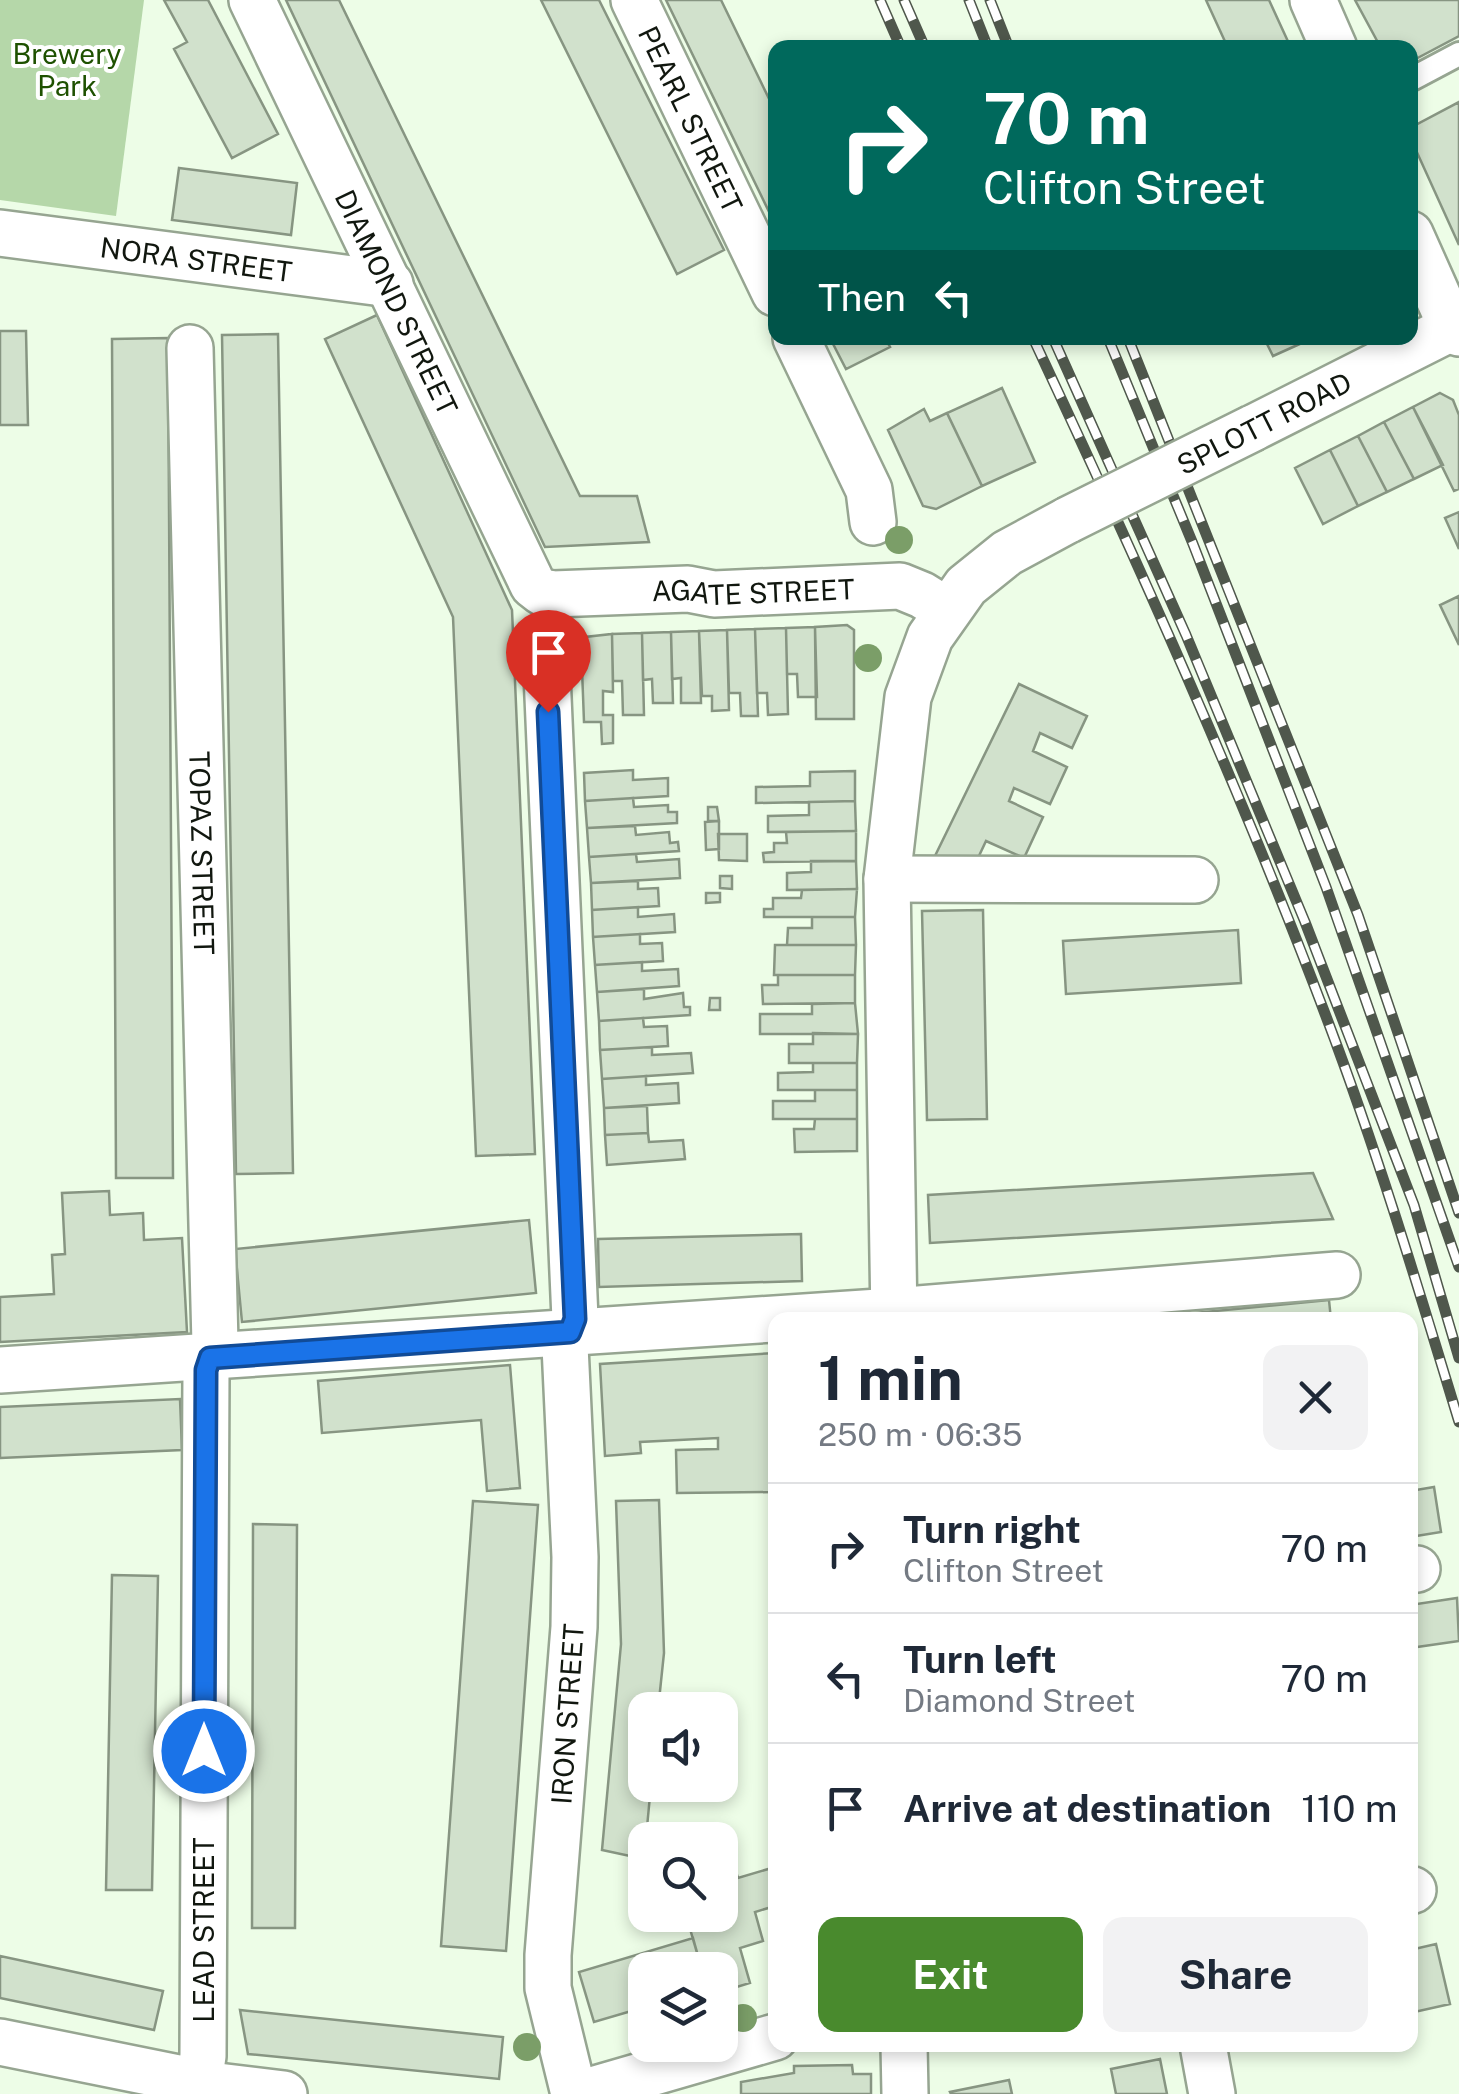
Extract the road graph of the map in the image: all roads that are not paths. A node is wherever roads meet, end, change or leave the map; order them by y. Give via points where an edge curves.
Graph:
1 (252, 0) edge
2 (634, 0) edge
3 (1314, 0) edge
4 (1331, 40) edge
5 (1459, 54) edge
6 (1418, 76) edge
7 (0, 234) edge
8 (1418, 252) edge
9 (768, 278) edge
10 (390, 284) junction
11 (1458, 328) edge
12 (799, 345) edge
13 (190, 348) dead end
14 (874, 522) dead end
15 (553, 594) joint
16 (946, 610) junction
17 (547, 674) dead end
18 (888, 879) junction
19 (1195, 880) dead end
20 (1337, 1275) dead end
21 (894, 1312) edge
22 (937, 1312) edge
23 (768, 1322) edge
24 (570, 1332) junction
25 (210, 1358) junction
26 (0, 1370) edge
27 (768, 2039) edge
28 (0, 2042) edge
29 (904, 2052) edge
30 (1204, 2052) edge
31 (198, 2088) edge
32 (284, 2094) edge
33 (576, 2094) edge
34 (905, 2094) edge
35 (1212, 2094) edge

1 - 10 street, DIAMOND STREET
2 - 9 street, PEARL STREET
3 - 4 street
5 - 6 lane
7 - 10 street, NORA STREET
8 - 11 street
10 - 15 street, DIAMOND STREET via 533,585
11 - 16 street, SPLOTT ROAD, bridge via 1007,553
12 - 14 street via 870,490
13 - 25 street, TOPAZ STREET via 215,1344
15 - 16 street, AGATE STREET via 900,586
16 - 18 street, SPLOTT ROAD via 908,697
17 - 24 street via 575,1319
18 - 19 street
18 - 21 street, SPLOTT ROAD
20 - 22 street
23 - 24 street
24 - 25 street
24 - 33 street, IRON STREET via 564,1346 574,1627 548,1972
25 - 26 street
25 - 31 street, LEAD STREET
27 - 33 street
28 - 31 street
29 - 34 street
30 - 35 street
31 - 32 street

